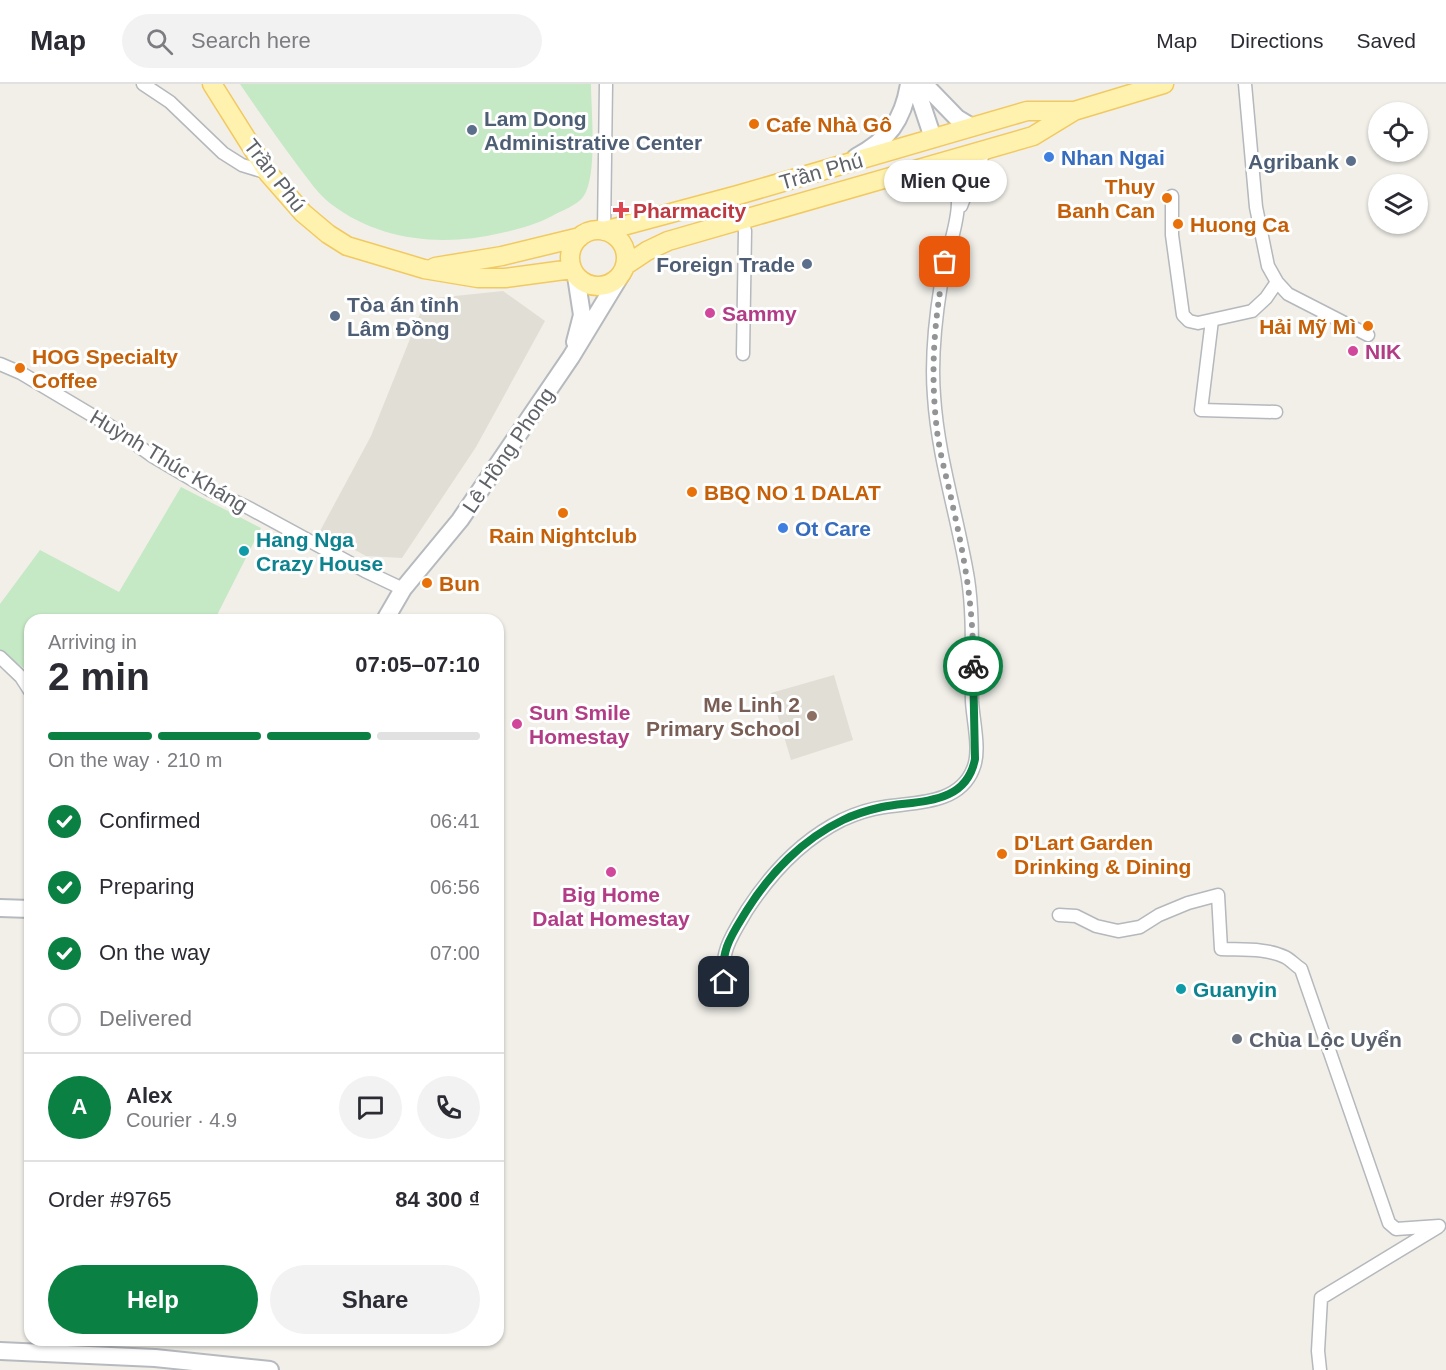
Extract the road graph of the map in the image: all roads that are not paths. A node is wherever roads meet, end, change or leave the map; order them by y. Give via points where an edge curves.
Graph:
1 (143, 84) edge
2 (212, 84) edge
3 (606, 84) edge
4 (909, 84) edge
5 (915, 84) edge
6 (924, 84) edge
7 (1164, 84) edge
8 (1245, 84) edge
9 (1074, 111) junction
10 (972, 127) junction
11 (933, 138) junction
12 (986, 150) junction
13 (948, 161) junction
14 (844, 164) junction
15 (268, 172) junction
16 (888, 179) junction
17 (1172, 196) dead end
18 (959, 197) junction
19 (958, 215) junction
20 (742, 220) junction
21 (604, 231) junction
22 (580, 237) junction
23 (424, 269) junction
24 (624, 269) junction
25 (574, 272) junction
26 (1277, 282) junction
27 (1212, 320) junction
28 (1368, 335) dead end
29 (743, 354) dead end
30 (571, 357) junction
31 (0, 364) edge
32 (1276, 412) dead end
33 (404, 589) junction
34 (389, 614) edge
35 (0, 657) edge
36 (24, 682) edge
37 (0, 908) edge
38 (24, 909) edge
39 (1059, 915) dead end
40 (724, 982) dead end
41 (0, 1351) edge
42 (270, 1370) edge
43 (1320, 1370) edge

1 - 15 street via 170,102 223,153 242,165
2 - 15 main road, Trần Phú
3 - 21 street
4 - 14 street via 901,114 892,129 883,140
5 - 11 street
6 - 10 street via 957,118
7 - 9 main road, Trần Phú
8 - 26 street via 1256,207 1268,266
9 - 10 main road, Trần Phú via 1027,111
9 - 12 main road, Trần Phú via 1033,136
10 - 11 main road, Trần Phú
11 - 13 main road
11 - 14 main road, Trần Phú
12 - 13 main road, Trần Phú
12 - 19 street
13 - 16 main road, Trần Phú
13 - 18 street
14 - 21 main road, Trần Phú
15 - 23 main road, Trần Phú via 303,213 347,246
16 - 18 street via 935,182
16 - 20 main road, Trần Phú
17 - 27 street via 1172,235 1183,315 1198,323
18 - 19 street
19 - 40 street via 945,262 934,333 933,396 968,582 973,646 973,769 965,781 936,801 857,814 802,846 773,873 731,936 722,965
20 - 24 main road, Trần Phú via 668,241
20 - 29 street
21 - 22 main road
21 - 24 main road via 620,240 626,256
22 - 23 main road, Trần Phú
22 - 25 main road via 571,252
23 - 25 main road, Trần Phú via 478,278
24 - 25 main road via 609,285 600,286 591,285
24 - 30 street, Lê Hồng Phong
25 - 30 street via 582,315
26 - 27 street via 1252,311
26 - 28 street via 1288,294
27 - 32 street via 1201,410
30 - 33 street, Lê Hồng Phong via 460,520
31 - 33 street, Huỳnh Thúc Kháng via 110,426 210,490
33 - 34 street, Lê Hồng Phong
35 - 36 street
37 - 38 street
39 - 43 street via 1076,916 1118,931 1140,927 1188,903 1218,895 1221,949 1278,955 1301,969 1389,1223 1396,1229 1440,1226 1321,1298
41 - 42 street via 156,1358

